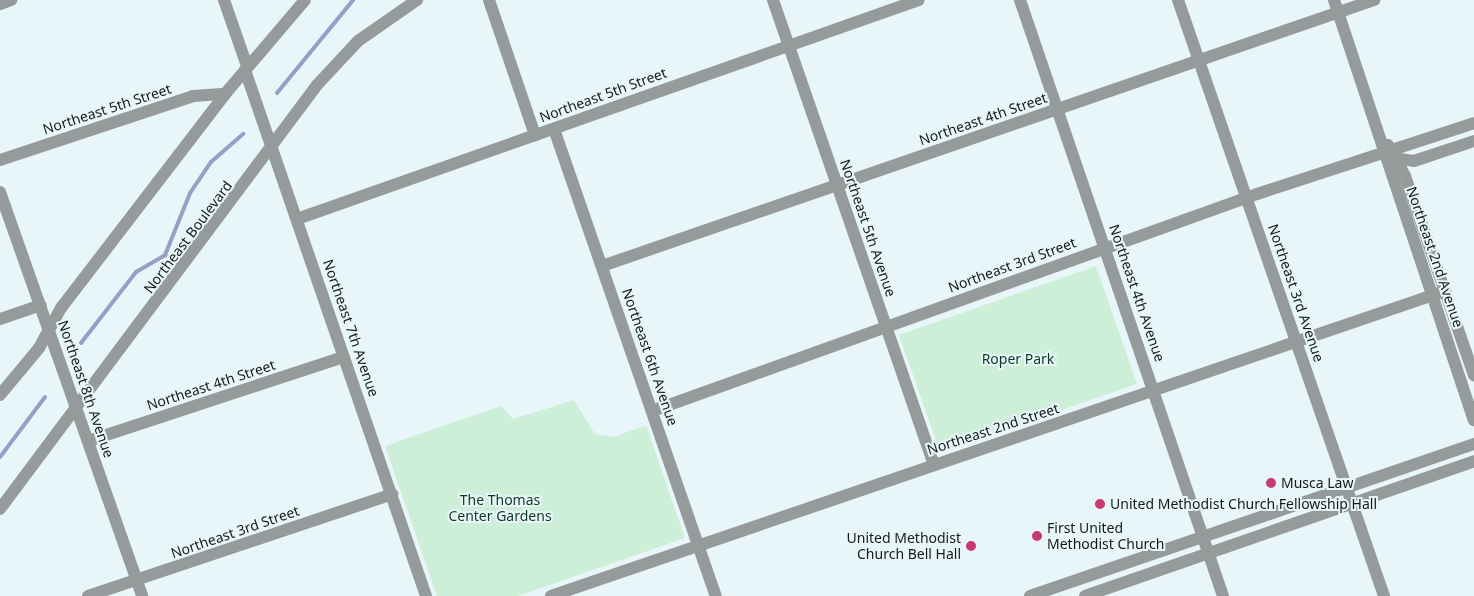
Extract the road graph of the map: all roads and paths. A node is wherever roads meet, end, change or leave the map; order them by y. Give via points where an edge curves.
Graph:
1 (11, 0) edge
2 (224, 0) edge
3 (305, 0) edge
4 (417, 0) edge
5 (489, 0) edge
6 (773, 0) edge
7 (919, 0) edge
8 (1020, 0) edge
9 (1178, 0) edge
10 (1334, 0) edge
11 (1374, 0) edge
12 (0, 4) edge
13 (1338, 13) junction
14 (788, 43) junction
15 (1199, 61) junction
16 (246, 68) junction
17 (225, 94) junction
18 (1058, 109) junction
19 (1474, 123) edge
20 (554, 129) junction
21 (535, 135) junction
22 (1474, 141) edge
23 (273, 149) junction
24 (1390, 155) junction
25 (0, 160) edge
26 (837, 184) junction
27 (0, 192) edge
28 (1247, 198) junction
29 (297, 219) junction
30 (1106, 248) junction
31 (602, 266) junction
32 (1445, 291) junction
33 (1432, 295) junction
34 (41, 305) junction
35 (0, 319) edge
36 (886, 326) junction
37 (49, 330) junction
38 (1297, 341) junction
39 (344, 356) junction
40 (1474, 375) edge
41 (1154, 391) junction
42 (0, 395) edge
43 (77, 409) junction
44 (652, 410) junction
45 (1474, 420) edge
46 (88, 442) junction
47 (1474, 444) edge
48 (1474, 461) edge
49 (934, 465) junction
50 (1346, 487) junction
51 (392, 494) junction
52 (1352, 505) junction
53 (0, 509) edge
54 (1204, 535) junction
55 (699, 545) junction
56 (1209, 554) junction
57 (1080, 578) junction
58 (137, 579) junction
59 (88, 596) edge
60 (142, 596) edge
61 (426, 596) edge
62 (550, 596) edge
63 (716, 596) edge
64 (1030, 596) edge
65 (1086, 596) edge
66 (1223, 596) edge
67 (1384, 596) edge

1 - 12 street
2 - 16 street, Northeast 7th Avenue
3 - 16 street
4 - 23 street, Northeast Boulevard via 358,41 317,85
5 - 21 street
6 - 14 street, Northeast 5th Avenue
7 - 14 street, Northeast 5th Street
8 - 18 street, Northeast 4th Avenue
9 - 15 street, Northeast 3rd Avenue
10 - 13 street, Northeast 2nd Avenue
11 - 13 street, Northeast 4th Street
13 - 15 street, Northeast 4th Street
13 - 24 street, Northeast 2nd Avenue via 1379,133
14 - 20 street, Northeast 5th Street
14 - 26 street, Northeast 5th Avenue
15 - 18 street, Northeast 4th Street
15 - 28 street, Northeast 3rd Avenue
16 - 17 street
16 - 23 street, Northeast 7th Avenue
17 - 25 street, Northeast 5th Street via 193,96
17 - 37 street via 61,308
18 - 26 street, Northeast 4th Street
18 - 30 street, Northeast 4th Avenue
19 - 24 street, Northeast 3rd Street
20 - 21 street, Northeast 5th Street
20 - 31 street, Northeast 6th Avenue
21 - 29 street, Northeast 5th Street
22 - 24 street, Northeast 3rd Street via 1414,161
23 - 29 street, Northeast 7th Avenue
23 - 43 street, Northeast Boulevard
24 - 28 street, Northeast 3rd Street
24 - 32 street, Northeast 2nd Avenue
24 - 33 street, Northeast 2nd Avenue
26 - 31 street, Northeast 4th Street
26 - 36 street, Northeast 5th Avenue
27 - 34 street, Northeast 8th Avenue
28 - 30 street, Northeast 3rd Street
28 - 38 street, Northeast 3rd Avenue
29 - 39 street, Northeast 7th Avenue
30 - 36 street, Northeast 3rd Street
30 - 41 street, Northeast 4th Avenue
31 - 44 street, Northeast 6th Avenue
32 - 33 street, Northeast 2nd Street
32 - 40 street, Northeast 2nd Avenue
33 - 38 street, Northeast 2nd Street
33 - 45 street, Northeast 2nd Avenue
34 - 35 street
34 - 37 street, Northeast 8th Avenue
36 - 44 street, Northeast 3rd Street
36 - 49 street, Northeast 5th Avenue
37 - 42 street
37 - 43 street, Northeast 8th Avenue
38 - 41 street, Northeast 2nd Street
38 - 50 street, Northeast 3rd Avenue
39 - 46 street, Northeast 4th Street
39 - 51 street, Northeast 7th Avenue
41 - 49 street, Northeast 2nd Street
41 - 54 street, Northeast 4th Avenue
43 - 46 street, Northeast 8th Avenue
43 - 53 street, Northeast Boulevard
44 - 55 street, Northeast 6th Avenue
46 - 58 street, Northeast 8th Avenue
47 - 50 street
48 - 52 street
49 - 55 street, Northeast 2nd Street
50 - 52 street, Northeast 3rd Avenue
50 - 54 street
51 - 58 street, Northeast 3rd Street
51 - 61 street, Northeast 7th Avenue
52 - 56 street
52 - 67 street, Northeast 3rd Avenue
54 - 56 street, Northeast 4th Avenue
54 - 57 street
55 - 62 street, Northeast 2nd Street
55 - 63 street, Northeast 6th Avenue
56 - 65 street
56 - 66 street, Northeast 4th Avenue
57 - 64 street
57 - 65 street
58 - 59 street, Northeast 3rd Street
58 - 60 street, Northeast 8th Avenue

